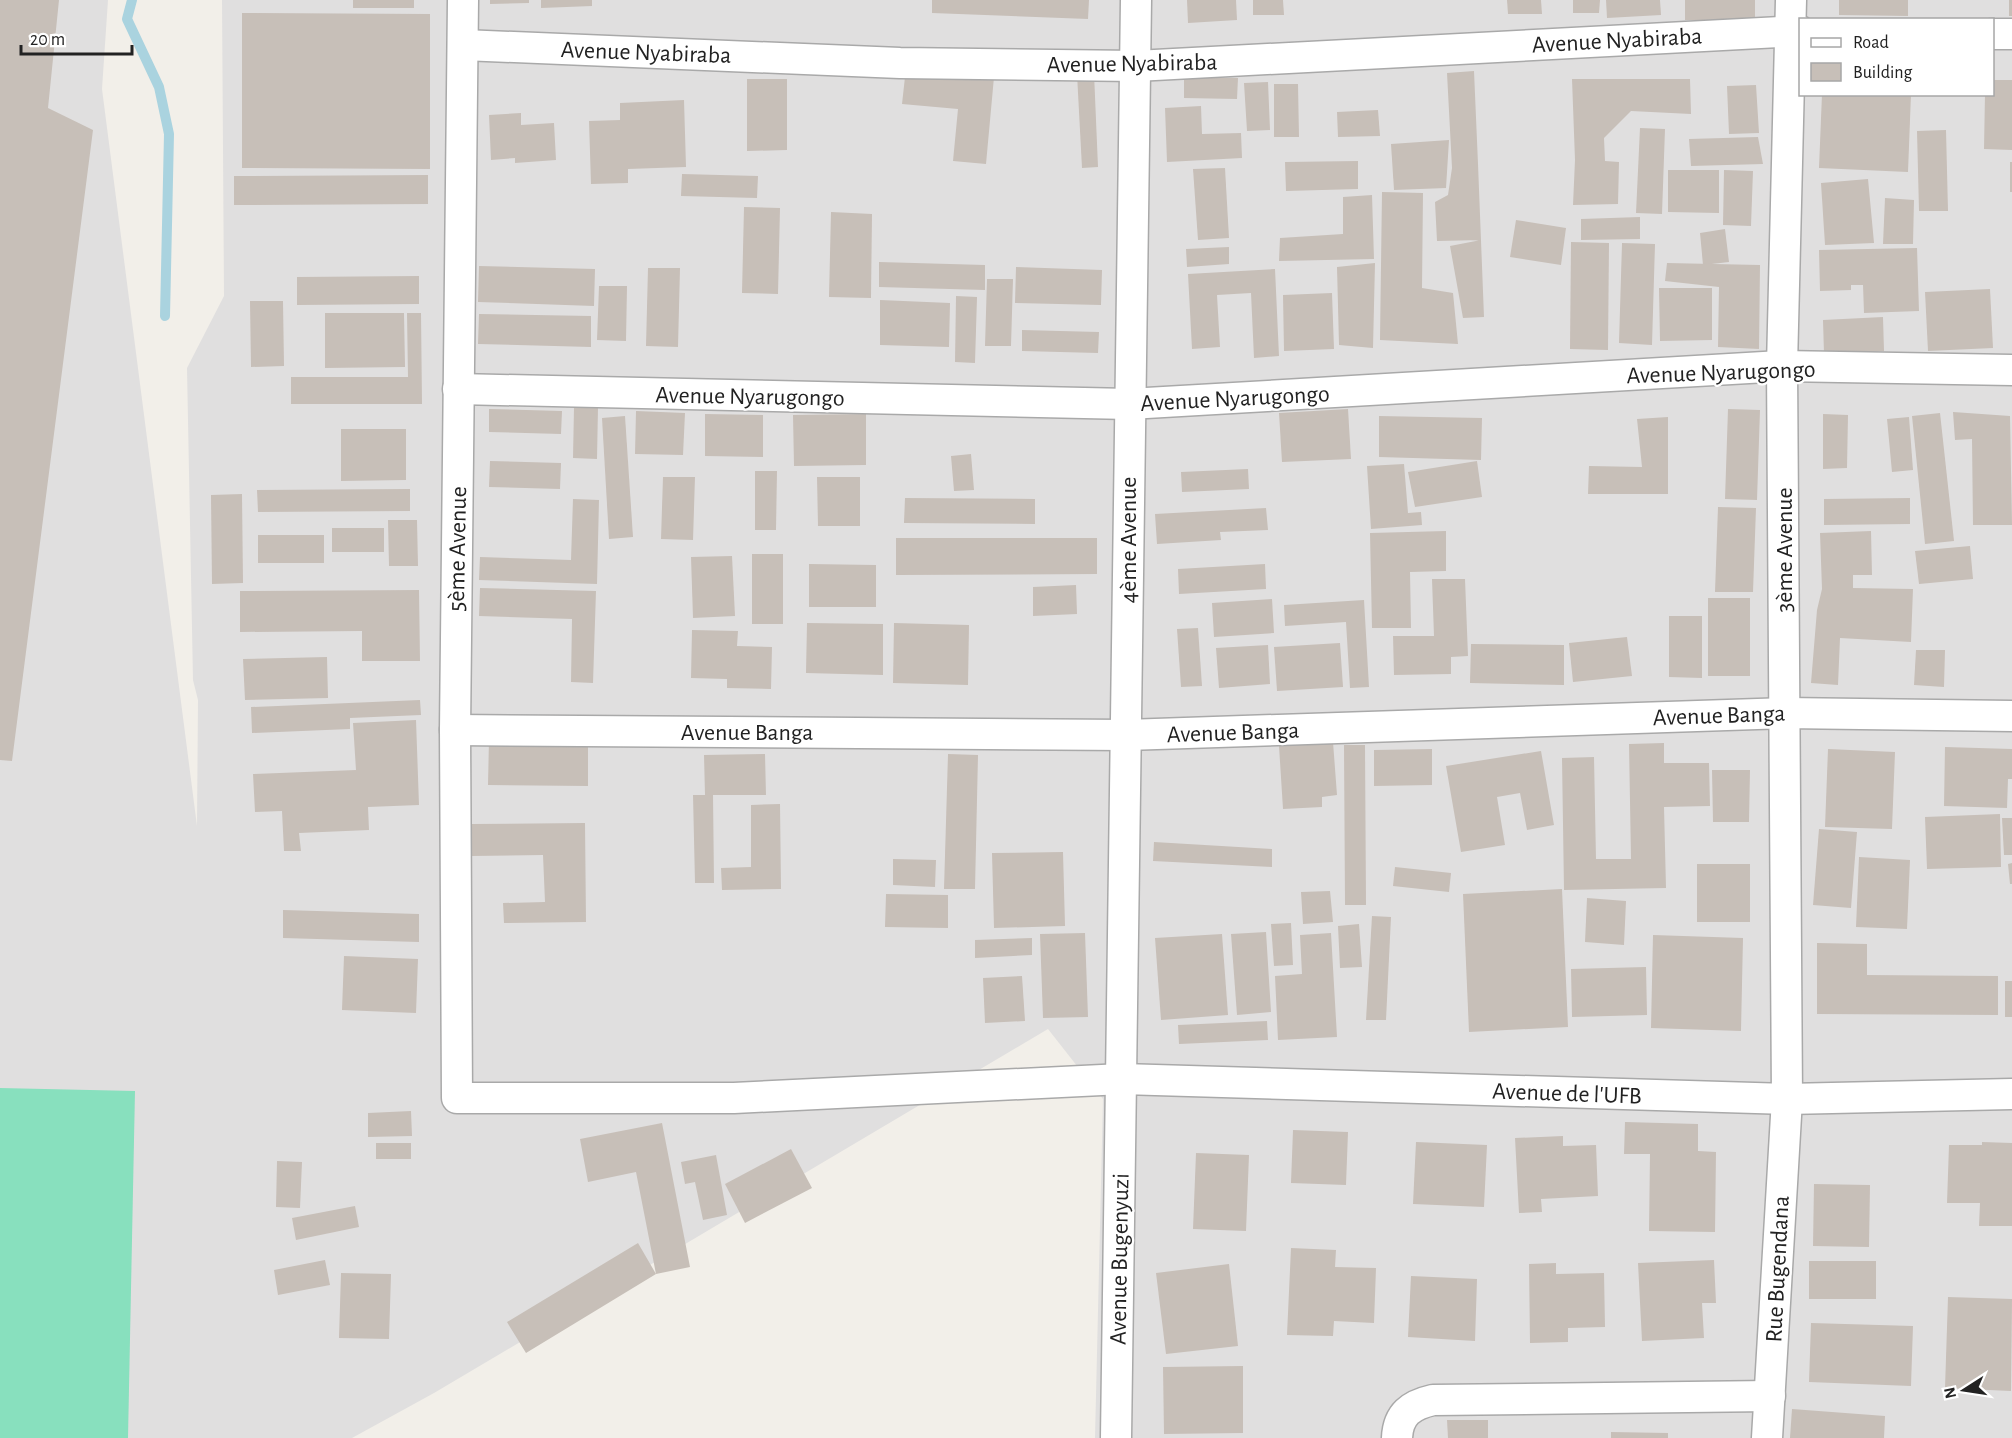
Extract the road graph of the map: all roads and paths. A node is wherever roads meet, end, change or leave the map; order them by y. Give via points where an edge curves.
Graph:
1 (463, 0) edge
2 (1136, 0) edge
3 (1791, 0) edge
4 (1795, 31) edge
5 (1994, 33) edge
6 (2012, 34) edge
7 (463, 45) junction
8 (1136, 66) junction
9 (1782, 366) junction
10 (2012, 370) edge
11 (458, 390) junction
12 (1129, 404) junction
13 (1785, 713) junction
14 (2012, 716) edge
15 (455, 730) junction
16 (1126, 735) junction
17 (1122, 1079) junction
18 (2012, 1094) edge
19 (457, 1098) joint
20 (1787, 1099) junction
21 (1770, 1396) junction
22 (1116, 1438) edge
23 (1397, 1438) edge
24 (1767, 1438) edge

1 - 7 street, 5ème Avenue
2 - 8 street, 4ème Avenue
3 - 4 street, 3ème Avenue
4 - 8 street, Avenue Nyabiraba
4 - 9 street, 3ème Avenue
5 - 6 street
7 - 8 street, Avenue Nyabiraba via 900,63
7 - 11 street, 5ème Avenue
8 - 12 street, 4ème Avenue
9 - 10 street, Avenue Nyarugongo
9 - 12 street, Avenue Nyarugongo
9 - 13 street, 3ème Avenue
11 - 12 street, Avenue Nyarugongo
11 - 15 street, 5ème Avenue
12 - 16 street, 4ème Avenue
13 - 14 street, Avenue Banga
13 - 16 street, Avenue Banga
13 - 20 street, 3ème Avenue
15 - 16 street, Avenue Banga
15 - 19 street, 5ème Avenue
16 - 17 street, 4ème Avenue
17 - 19 street, Avenue de l'UFB via 734,1098
17 - 20 street, Avenue de l'UFB
17 - 22 street, Avenue Bugenyuzi
18 - 20 street, Avenue de l'UFB
20 - 21 street, Rue Bugendana
21 - 23 street via 1433,1400 1416,1404 1403,1414
21 - 24 street, Rue Bugendana

